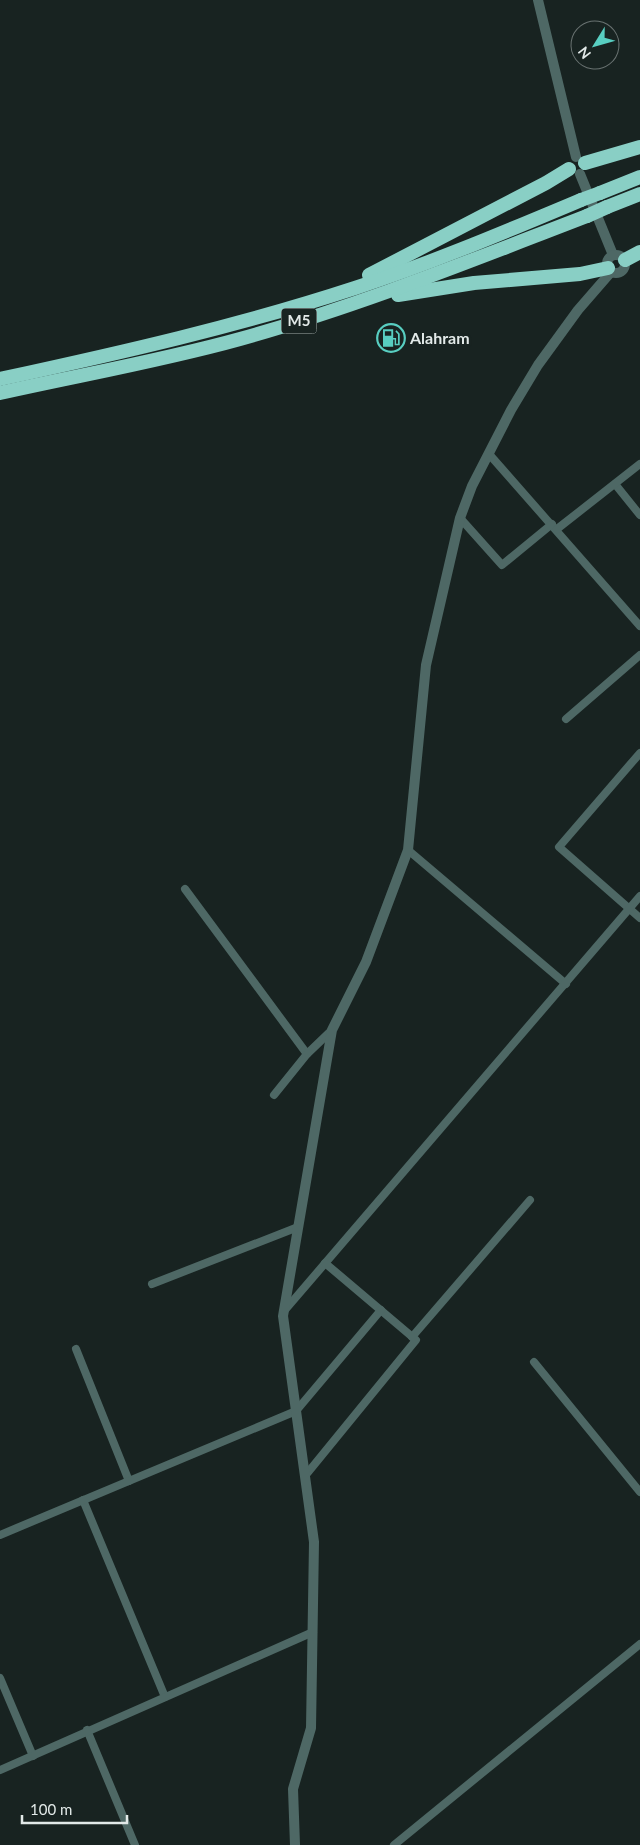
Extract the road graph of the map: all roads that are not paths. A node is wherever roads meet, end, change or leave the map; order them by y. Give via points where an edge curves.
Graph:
1 (538, 0) edge
2 (640, 147) edge
3 (577, 166) junction
4 (640, 177) edge
5 (640, 194) edge
6 (640, 252) edge
7 (614, 264) junction
8 (329, 296) junction
9 (366, 301) junction
10 (0, 379) edge
11 (0, 393) edge
12 (489, 454) junction
13 (640, 464) edge
14 (615, 484) junction
15 (640, 515) edge
16 (460, 518) junction
17 (554, 526) junction
18 (640, 626) edge
19 (640, 654) edge
20 (566, 719) dead end
21 (640, 753) edge
22 (408, 850) junction
23 (185, 890) dead end
24 (640, 896) edge
25 (629, 909) junction
26 (640, 918) edge
27 (566, 984) junction
28 (332, 1030) junction
29 (307, 1054) junction
30 (274, 1095) dead end
31 (530, 1200) dead end
32 (298, 1226) junction
33 (325, 1263) junction
34 (152, 1284) dead end
35 (284, 1310) junction
36 (381, 1310) junction
37 (412, 1337) junction
38 (76, 1350) dead end
39 (534, 1362) dead end
40 (296, 1411) junction
41 (305, 1476) junction
42 (129, 1481) junction
43 (640, 1492) edge
44 (83, 1500) junction
45 (0, 1535) edge
46 (313, 1632) junction
47 (640, 1644) edge
48 (0, 1678) edge
49 (165, 1696) junction
50 (87, 1730) junction
51 (33, 1756) junction
52 (0, 1770) edge
53 (399, 1843) edge
54 (135, 1845) edge
55 (295, 1845) edge

1 - 3 street
2 - 3 highway
3 - 7 street
3 - 8 highway
4 - 8 highway, M5, bridge via 470,246
5 - 9 highway, M5, bridge
6 - 7 highway
7 - 9 highway via 580,274 474,283
7 - 12 street via 538,366
8 - 10 highway, M5 via 193,335
9 - 11 highway, M5 via 197,350
12 - 16 street
12 - 17 street
13 - 14 street
14 - 15 street
14 - 17 street
16 - 17 street via 502,565
16 - 22 street via 426,665
17 - 18 street
19 - 20 street
21 - 25 street via 559,847
22 - 27 street
22 - 28 street via 366,962
23 - 29 street
24 - 25 street
25 - 26 street
25 - 27 street
27 - 33 street
28 - 29 street
28 - 32 street
29 - 30 street
31 - 37 street
32 - 34 street
32 - 35 street
33 - 35 street
33 - 36 street
35 - 40 street
36 - 37 street
36 - 40 street
37 - 41 street via 416,1340
38 - 42 street
39 - 43 street
40 - 41 street
40 - 42 street
41 - 46 street via 314,1542
42 - 44 street
44 - 45 street
44 - 49 street
46 - 49 street
46 - 55 street via 312,1728 293,1789
47 - 53 street
48 - 51 street
49 - 50 street
50 - 51 street
50 - 54 street
51 - 52 street

